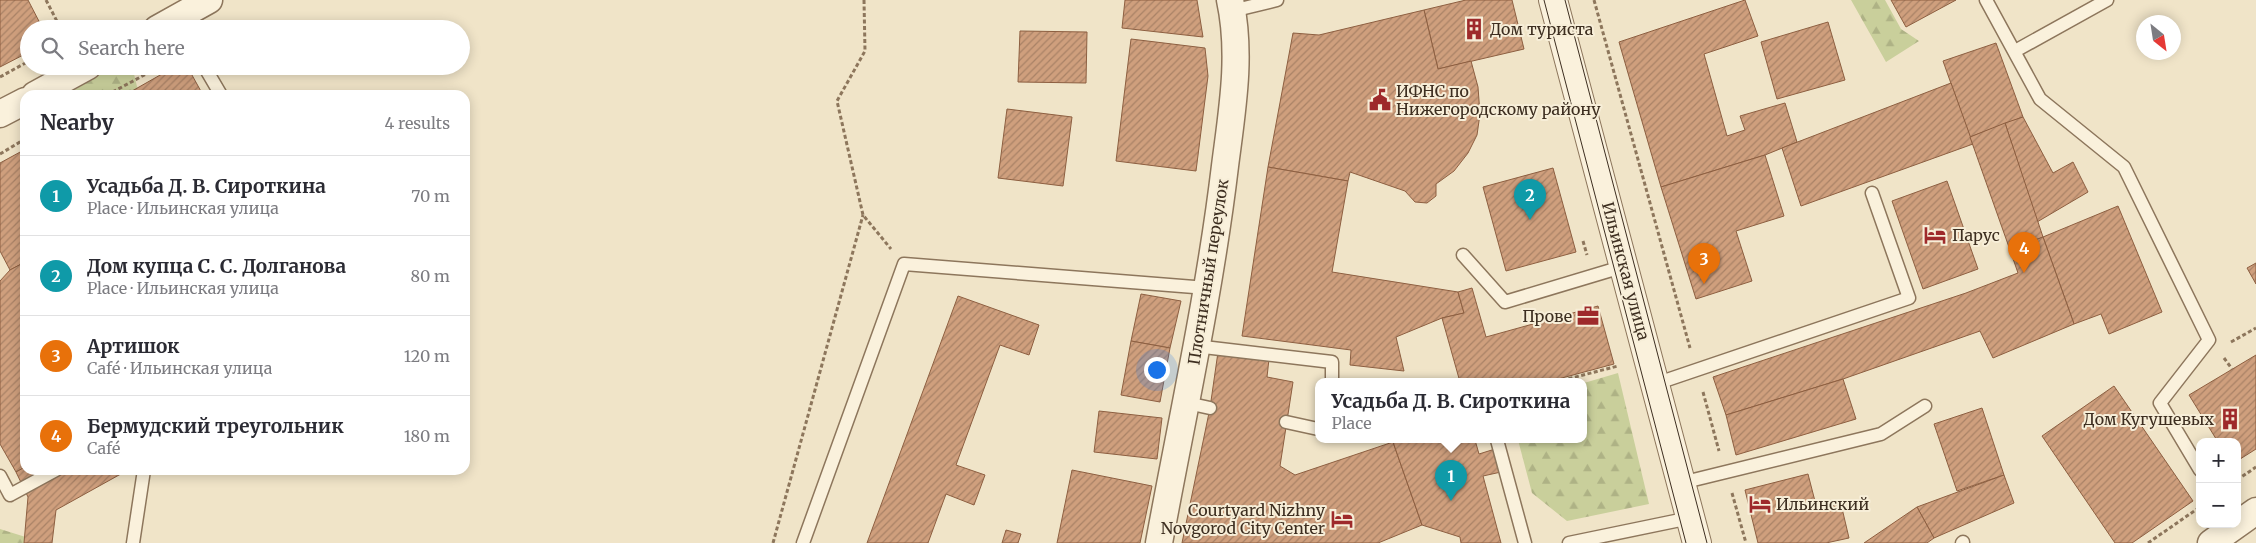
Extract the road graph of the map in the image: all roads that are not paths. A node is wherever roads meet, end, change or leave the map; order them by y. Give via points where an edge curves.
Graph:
1 (209, 0) edge
2 (1277, 0) edge
3 (1553, 0) edge
4 (1986, 0) edge
5 (2107, 0) edge
6 (1231, 6) edge
7 (179, 20) edge
8 (2015, 51) junction
9 (72, 75) edge
10 (209, 75) edge
11 (46, 90) edge
12 (217, 90) edge
13 (1872, 194) dead end
14 (1463, 255) dead end
15 (1625, 266) junction
16 (1207, 288) junction
17 (1195, 346) junction
18 (1332, 378) edge
19 (1655, 384) junction
20 (1925, 406) dead end
21 (1286, 422) dead end
22 (1315, 428) edge
23 (1498, 443) edge
24 (2196, 463) edge
25 (47, 475) edge
26 (143, 475) edge
27 (0, 476) edge
28 (1681, 483) junction
29 (2256, 511) edge
30 (2241, 520) edge
31 (2230, 528) edge
32 (1693, 530) edge
33 (133, 543) edge
34 (803, 543) edge
35 (1159, 543) edge
36 (1525, 543) edge
37 (1569, 543) edge
38 (2211, 543) edge

1 - 7 street
2 - 6 lane
3 - 15 street, Ильинская улица
4 - 8 lane
5 - 8 lane
6 - 16 street, Плотничный переулок via 1236,74
8 - 24 lane via 2040,99 2124,167 2210,340 2160,403
9 - 11 street
10 - 12 lane
13 - 19 lane via 1909,298
14 - 15 lane via 1505,302
15 - 19 street, Ильинская улица
16 - 17 street, Плотничный переулок
16 - 34 lane via 904,264
17 - 18 lane via 1332,362
17 - 35 street, Плотничный переулок via 1198,406
19 - 28 street, Ильинская улица
20 - 28 lane via 1881,434
21 - 22 lane
23 - 36 lane
25 - 27 lane via 10,495
26 - 33 lane
28 - 32 street, Ильинская улица
29 - 30 street
31 - 38 street
32 - 37 lane

